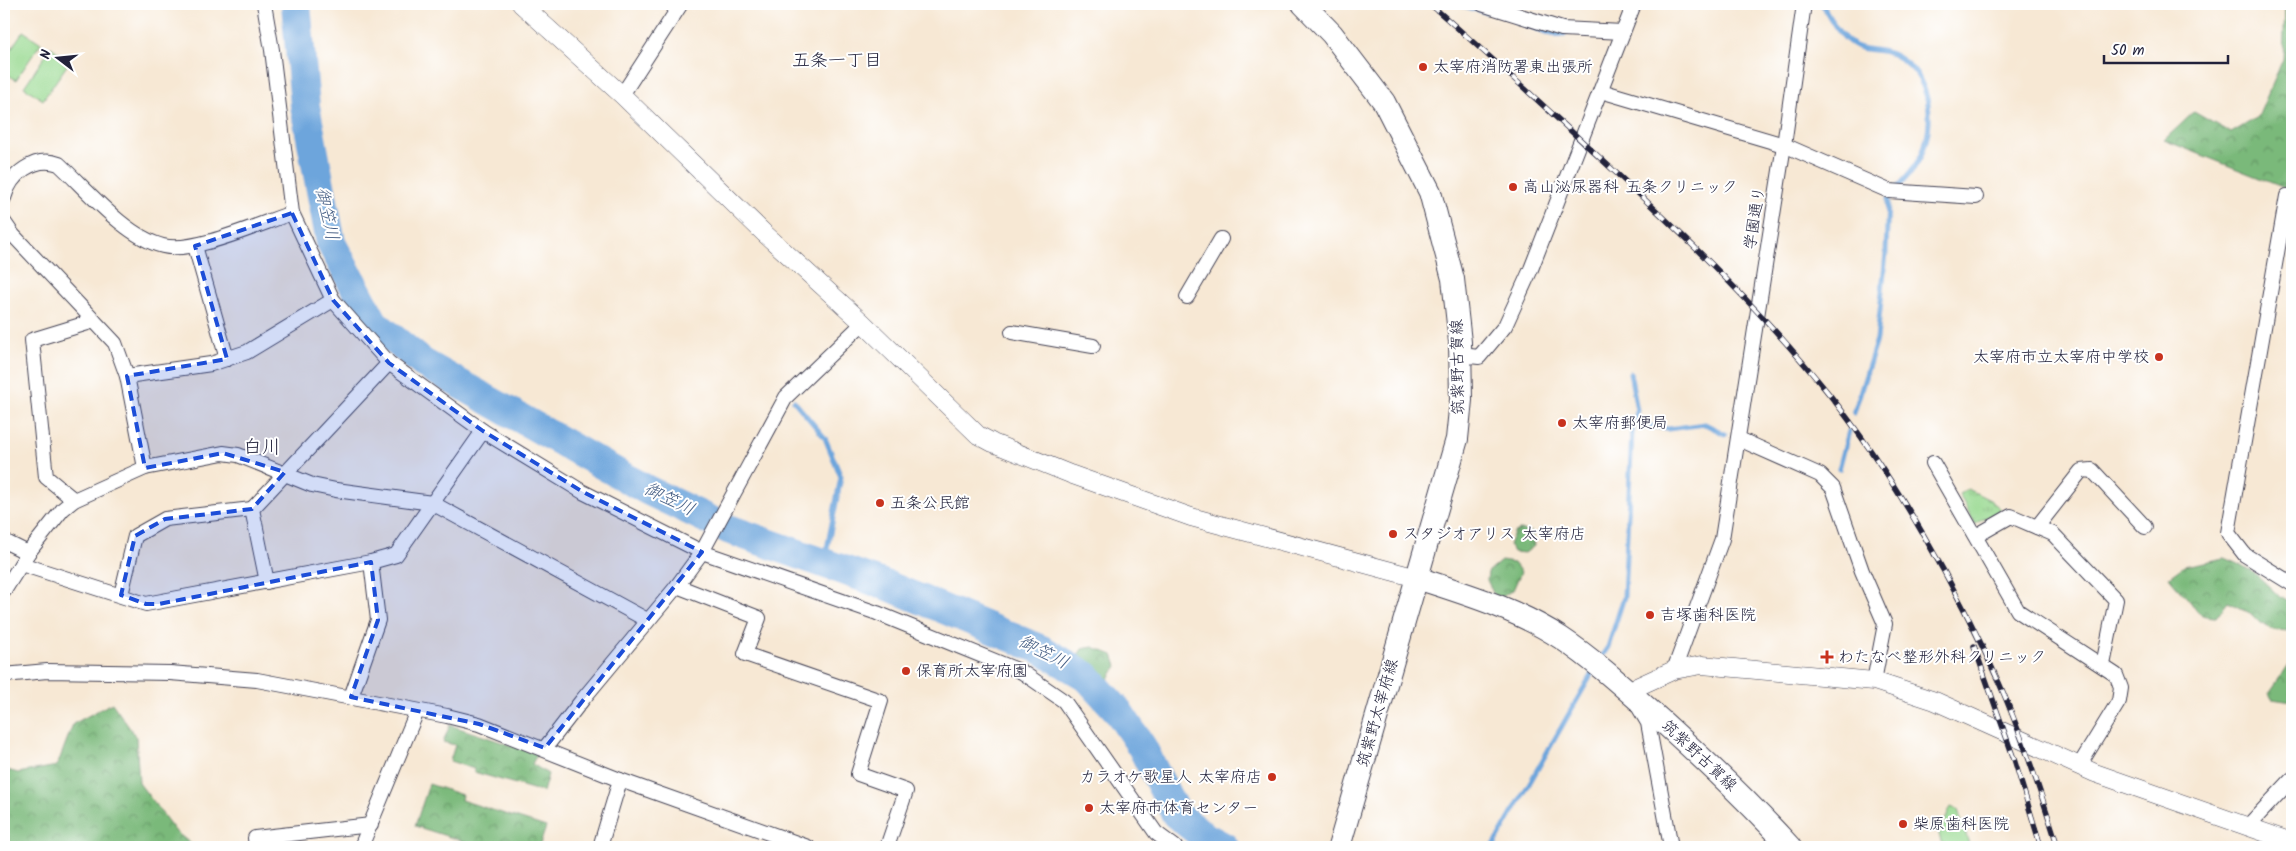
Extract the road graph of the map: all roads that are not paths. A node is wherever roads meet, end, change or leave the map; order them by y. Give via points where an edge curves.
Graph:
1 (264, 4) edge
2 (521, 4) edge
3 (681, 4) edge
4 (1303, 4) edge
5 (1482, 4) edge
6 (1634, 4) edge
7 (1804, 4) edge
8 (1623, 32) junction
9 (1601, 91) junction
10 (622, 95) junction
11 (1784, 145) junction
12 (2287, 196) dead end
13 (4, 198) edge
14 (1976, 198) dead end
15 (292, 213) junction
16 (4, 222) edge
17 (1220, 239) dead end
18 (195, 246) junction
19 (1187, 297) dead end
20 (333, 300) junction
21 (94, 321) junction
22 (863, 323) junction
23 (1012, 332) dead end
24 (1093, 346) dead end
25 (1461, 356) junction
26 (228, 358) junction
27 (390, 363) junction
28 (127, 376) junction
29 (483, 431) junction
30 (1739, 439) junction
31 (1933, 463) dead end
32 (145, 468) junction
33 (285, 472) junction
34 (74, 500) junction
35 (432, 503) junction
36 (252, 509) junction
37 (2036, 527) junction
38 (2145, 527) dead end
39 (1976, 536) junction
40 (4, 541) edge
41 (704, 549) junction
42 (24, 558) junction
43 (371, 562) junction
44 (1418, 578) junction
45 (267, 582) junction
46 (2292, 584) edge
47 (677, 586) junction
48 (4, 591) edge
49 (121, 595) junction
50 (648, 620) junction
51 (2103, 665) junction
52 (1674, 670) junction
53 (4, 675) edge
54 (1874, 681) junction
55 (1628, 691) junction
56 (351, 698) junction
57 (417, 710) junction
58 (545, 748) junction
59 (2079, 766) junction
60 (2292, 779) edge
61 (620, 780) junction
62 (371, 825) junction
63 (2247, 827) junction
64 (2292, 842) edge
65 (256, 847) edge
66 (361, 847) edge
67 (600, 847) edge
68 (808, 847) edge
69 (887, 847) edge
70 (1175, 847) edge
71 (1339, 847) edge
72 (1671, 847) edge
73 (1790, 847) edge

1 - 15 street
2 - 10 street
3 - 10 street
4 - 25 main road, 筑紫野古賀線 via 1332,34 1384,102 1430,192 1453,280
5 - 8 street via 1562,29
6 - 8 street
7 - 11 street, 学園通り
8 - 9 street
9 - 11 street
9 - 25 street via 1505,326 1479,357
10 - 22 street via 764,233
11 - 14 street via 1889,191
11 - 30 street, 学園通り
12 - 46 street via 2228,533 2245,556
13 - 18 street via 18,173 33,163 49,160 59,164 126,226 145,239 164,246
15 - 18 street
15 - 20 street
16 - 21 street
17 - 19 street
18 - 26 street
20 - 26 street via 247,352
20 - 27 street
21 - 28 street via 115,343
21 - 34 street via 32,340 46,478
22 - 41 street via 786,396
22 - 44 street via 966,423 993,443 1191,517
23 - 24 street
25 - 44 main road, 筑紫野古賀線 via 1461,400 1456,439
26 - 28 street via 211,364
27 - 29 street
27 - 33 street
28 - 32 street
29 - 35 street
29 - 41 street via 583,492
30 - 52 street, 学園通り via 1722,539
30 - 54 street via 1820,475 1833,488 1862,571 1885,624
31 - 39 street
32 - 33 street via 223,453
32 - 34 street
33 - 35 street via 336,490
33 - 36 street
34 - 42 street
35 - 43 street via 396,555
35 - 50 street
36 - 45 street
36 - 49 street via 165,519 135,536
37 - 38 street via 2081,471 2092,470
37 - 39 street via 2011,516
37 - 51 street via 2053,534 2116,600
39 - 51 street via 2018,611
40 - 42 street
41 - 47 street
41 - 70 street via 877,613 1022,672 1051,690 1064,701 1156,833
42 - 48 street
42 - 49 street
43 - 45 street
43 - 56 street via 378,620
44 - 55 main road, 筑紫野古賀線 via 1497,604 1560,637
44 - 71 main road, 筑紫野太宰府線
45 - 49 street via 159,604 146,604
47 - 50 street
47 - 69 street via 759,618 745,654 881,701 858,774 906,791
50 - 58 street
51 - 59 street via 2116,675 2121,688 2119,701
52 - 54 street via 1702,665
52 - 55 street
53 - 56 street via 48,671 170,673 256,680
54 - 59 street via 1935,701
55 - 72 street via 1648,723
55 - 73 main road, 筑紫野古賀線 via 1752,805
56 - 57 street
57 - 58 street via 480,724
57 - 62 street
58 - 61 street
59 - 63 street
60 - 63 street
61 - 67 street
61 - 68 street
62 - 65 street via 255,838
62 - 66 street
63 - 64 street

